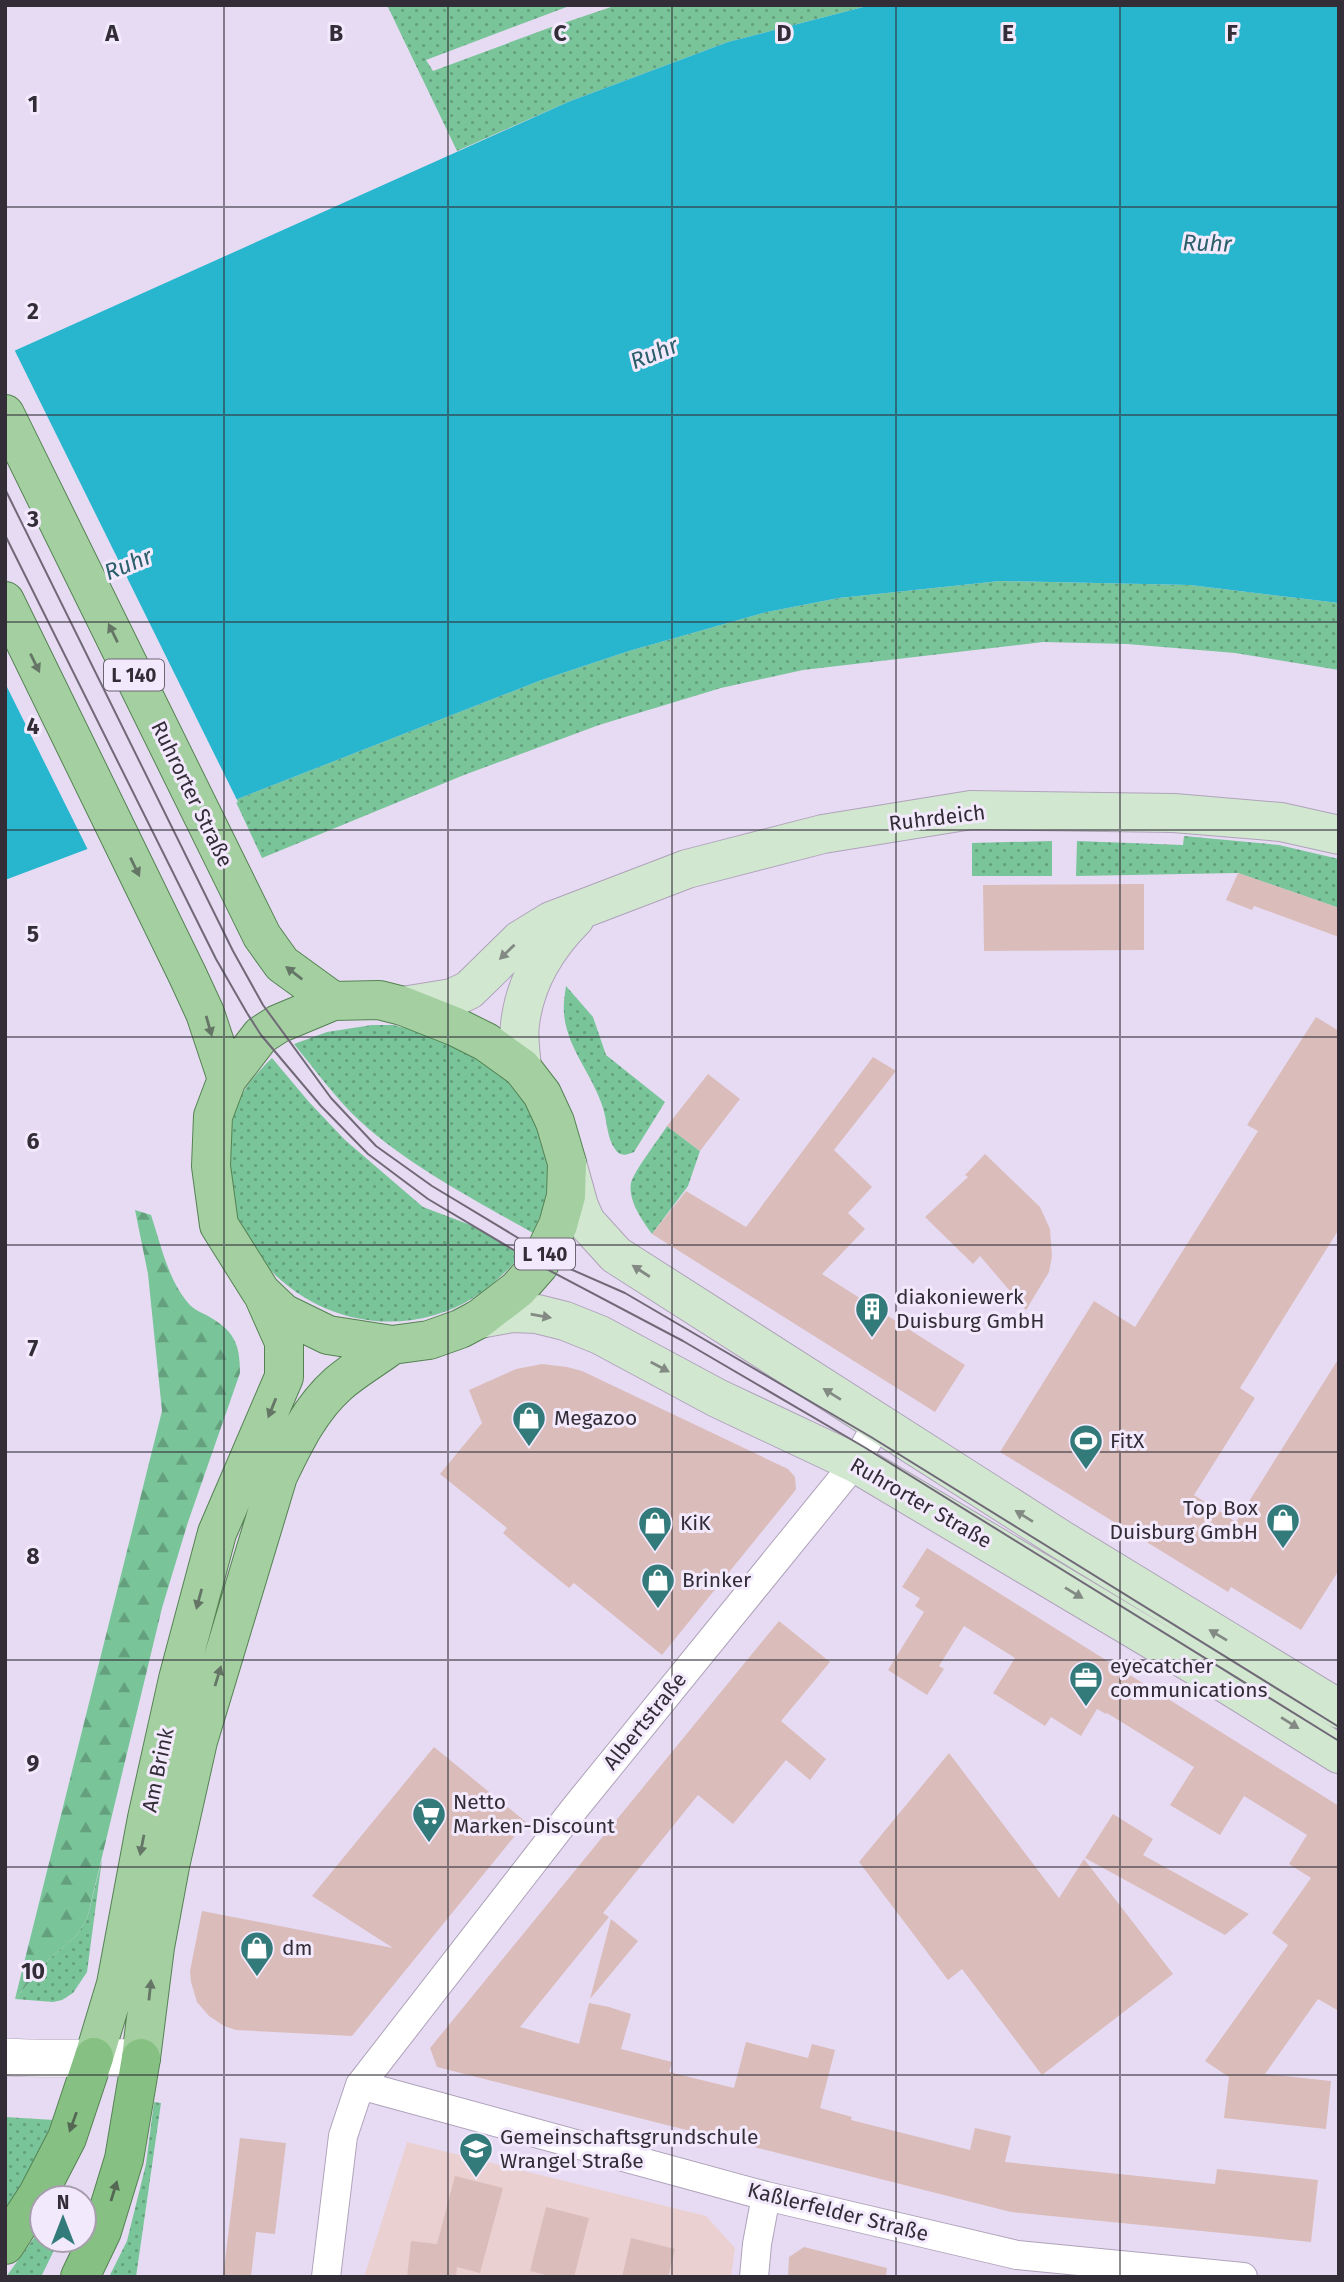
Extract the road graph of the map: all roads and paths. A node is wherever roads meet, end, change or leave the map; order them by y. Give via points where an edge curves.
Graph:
1 (5, 414) edge
2 (5, 601) edge
3 (1339, 835) edge
4 (587, 907) junction
5 (333, 1001) junction
6 (403, 1006) junction
7 (522, 1068) junction
8 (227, 1079) junction
9 (567, 1163) junction
10 (261, 1292) junction
11 (479, 1319) junction
12 (392, 1345) junction
13 (878, 1423) junction
14 (855, 1463) junction
15 (1339, 1709) edge
16 (1339, 1754) edge
17 (5, 2057) edge
18 (94, 2057) junction
19 (141, 2058) junction
20 (359, 2085) junction
21 (766, 2196) junction
22 (5, 2245) edge
23 (80, 2277) edge
24 (326, 2277) edge
25 (754, 2277) edge
26 (1243, 2277) edge

5 -> 1 main road, Ruhrorter Straße / L 140 via 282,964 262,936
2 -> 8 main road via 187,974
3 - 4 main road, Ruhrdeich / L 140 via 1282,822 1174,813 971,810 823,834 687,869
4 -> 6 main road, Ruhrdeich / L 140 via 551,920 520,940 469,990 452,998
4 - 7 main road, Ruhrdeich / L 140 via 558,935 535,968 520,1025
5 - 6 main road, Ruhrorter Straße / L 140 via 379,1000
5 - 8 main road, Ruhrorter Straße / L 140 via 261,1034
6 - 7 main road, Ruhrorter Straße / L 140 via 486,1042
7 - 9 main road, Ruhrorter Straße / L 140 via 542,1094
8 - 10 main road, Ruhrorter Straße / L 140 via 213,1116 211,1166 219,1226
9 - 11 main road, Ruhrorter Straße / L 140 via 566,1196 545,1254 518,1289
13 -> 9 main road, Ruhrorter Straße via 615,1255 586,1222
10 - 12 main road, Ruhrorter Straße / L 140 via 283,1313 328,1335
10 -> 18 main road, Am Brink via 284,1342 284,1377 213,1547 175,1691 116,1984
11 - 12 main road, Ruhrorter Straße / L 140 via 429,1340
11 -> 14 main road, Ruhrorter Straße via 512,1313 565,1321
19 -> 12 main road, Am Brink via 155,1947 198,1741 278,1476 314,1411 338,1384
13 - 14 street, Albertstraße
15 -> 13 main road, Ruhrorter Straße
14 -> 16 main road, Ruhrorter Straße
14 - 20 street, Albertstraße via 575,1808
17 - 18 street
18 - 19 street
18 -> 22 highway, Am Brink via 67,2138
23 -> 19 highway, Am Brink via 102,2231 124,2159
20 - 21 street, Kaßlerfelder Straße
20 - 24 street via 343,2136
21 - 25 street
21 - 26 street, Kaßlerfelder Straße via 1017,2255

